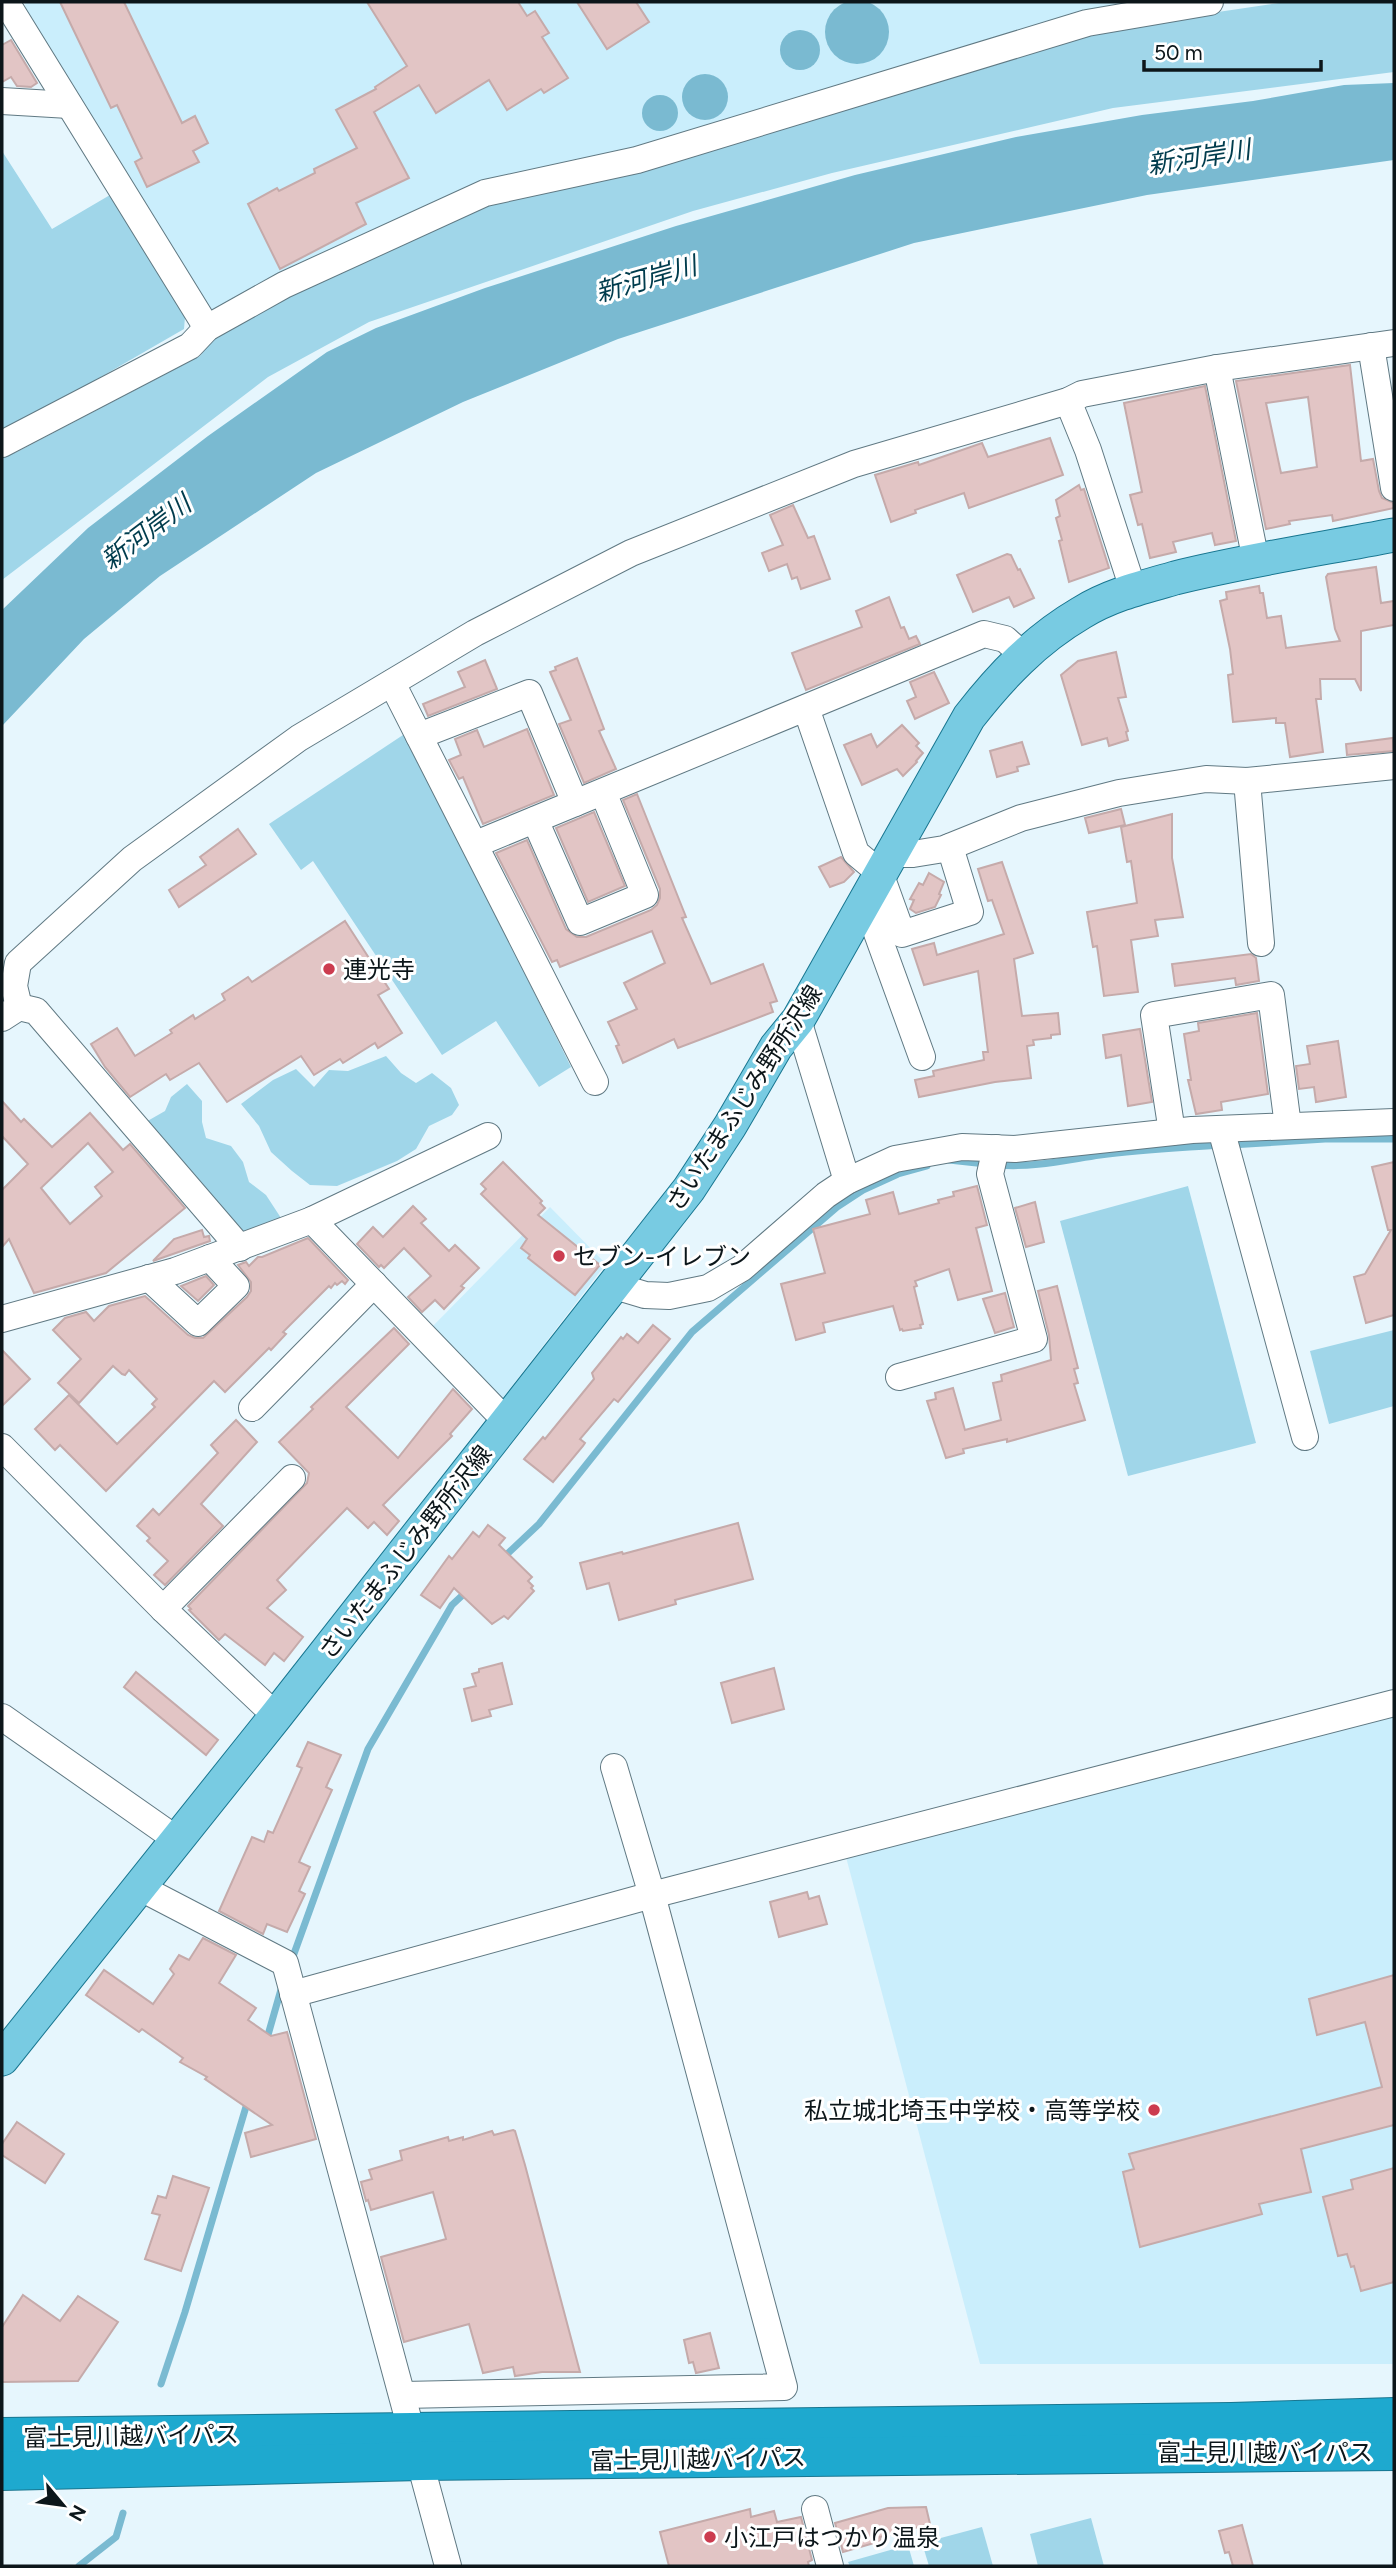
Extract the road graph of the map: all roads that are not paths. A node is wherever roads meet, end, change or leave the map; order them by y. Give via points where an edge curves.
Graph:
1 (1210, 2) edge
2 (6, 8) edge
3 (2, 101) edge
4 (69, 105) junction
5 (207, 328) junction
6 (1383, 344) edge
7 (1217, 368) junction
8 (1068, 401) junction
9 (2, 444) edge
10 (1394, 488) edge
11 (1394, 535) edge
12 (1256, 561) junction
13 (1133, 589) junction
14 (1023, 655) junction
15 (392, 683) junction
16 (806, 708) junction
17 (419, 736) junction
18 (1394, 766) edge
19 (1247, 781) junction
20 (603, 792) junction
21 (575, 803) junction
22 (535, 820) junction
23 (475, 844) junction
24 (950, 847) junction
25 (879, 876) junction
26 (1261, 943) dead end
27 (11, 1013) edge
28 (798, 1020) junction
29 (922, 1056) dead end
30 (595, 1082) dead end
31 (1394, 1122) edge
32 (1288, 1126) junction
33 (1221, 1129) junction
34 (1172, 1132) junction
35 (488, 1136) dead end
36 (996, 1148) junction
37 (848, 1181) junction
38 (312, 1220) junction
39 (240, 1248) junction
40 (210, 1258) junction
41 (149, 1278) junction
42 (374, 1284) junction
43 (615, 1286) junction
44 (2, 1319) edge
45 (899, 1377) dead end
46 (252, 1408) dead end
47 (507, 1422) junction
48 (1305, 1437) dead end
49 (2, 1447) edge
50 (292, 1478) dead end
51 (163, 1609) junction
52 (1394, 1703) edge
53 (276, 1716) junction
54 (2, 1717) edge
55 (614, 1767) dead end
56 (176, 1839) junction
57 (139, 1887) junction
58 (652, 1895) junction
59 (293, 1994) junction
60 (2, 2059) edge
61 (403, 2395) junction
62 (1394, 2417) edge
63 (2, 2437) edge
64 (417, 2447) junction
65 (1394, 2451) edge
66 (2, 2470) edge
67 (815, 2509) dead end
68 (448, 2566) edge
69 (830, 2566) edge

1 - 5 street via 1087,23 637,160 485,193 284,285
2 - 4 street
3 - 4 street
4 - 5 street
5 - 9 street via 190,346
6 - 7 street
6 - 10 street
7 - 8 street via 1082,394
7 - 12 street
8 - 13 street
8 - 15 street via 853,464 631,553 475,633
11 - 12 main road, さいたまふじみ野所沢線
12 - 13 main road, さいたまふじみ野所沢線
13 - 14 main road, さいたまふじみ野所沢線 via 1082,612
14 - 16 street via 1005,639 984,634
14 - 25 main road, さいたまふじみ野所沢線 via 969,717
15 - 17 street
15 - 27 street via 299,738 132,859 18,963
16 - 20 street
16 - 25 street via 856,853
17 - 21 street via 529,693
17 - 23 street
18 - 19 street
19 - 24 street via 1206,779 1119,793 1021,818
19 - 26 street
20 - 21 street
20 - 22 street via 646,895 580,922
21 - 22 street
22 - 23 street
23 - 30 street
24 - 25 street via 913,854
24 - 25 street via 970,912 902,934
25 - 28 main road, さいたまふじみ野所沢線
25 - 29 street
27 - 39 street via 36,1011
28 - 37 street
28 - 43 main road, さいたまふじみ野所沢線 via 776,1047 689,1188
31 - 32 street
32 - 33 street
32 - 34 street via 1271,995 1154,1015
33 - 34 street
33 - 48 street
34 - 36 street
35 - 38 street
36 - 37 street via 962,1147 895,1159
36 - 45 street via 990,1174 1034,1339
37 - 43 street via 742,1268 708,1288 669,1296
38 - 39 street
38 - 42 street
39 - 40 street
40 - 41 street
40 - 41 street via 236,1286 198,1323
41 - 44 street
42 - 46 street
42 - 47 street
43 - 47 main road, さいたまふじみ野所沢線
47 - 53 main road, さいたまふじみ野所沢線
49 - 51 street
50 - 51 street
51 - 53 street
52 - 58 street
53 - 56 main road, さいたまふじみ野所沢線
54 - 56 street
55 - 58 street
56 - 57 main road, さいたまふじみ野所沢線
57 - 59 street via 285,1963
57 - 60 main road, さいたまふじみ野所沢線
58 - 59 street
58 - 61 street via 784,2387
59 - 61 street
61 - 64 street
62 - 64 highway, 富士見川越バイパス
63 - 64 highway, 富士見川越バイパス
64 - 65 highway, 富士見川越バイパス
64 - 66 highway, 富士見川越バイパス
64 - 68 street
67 - 69 street

